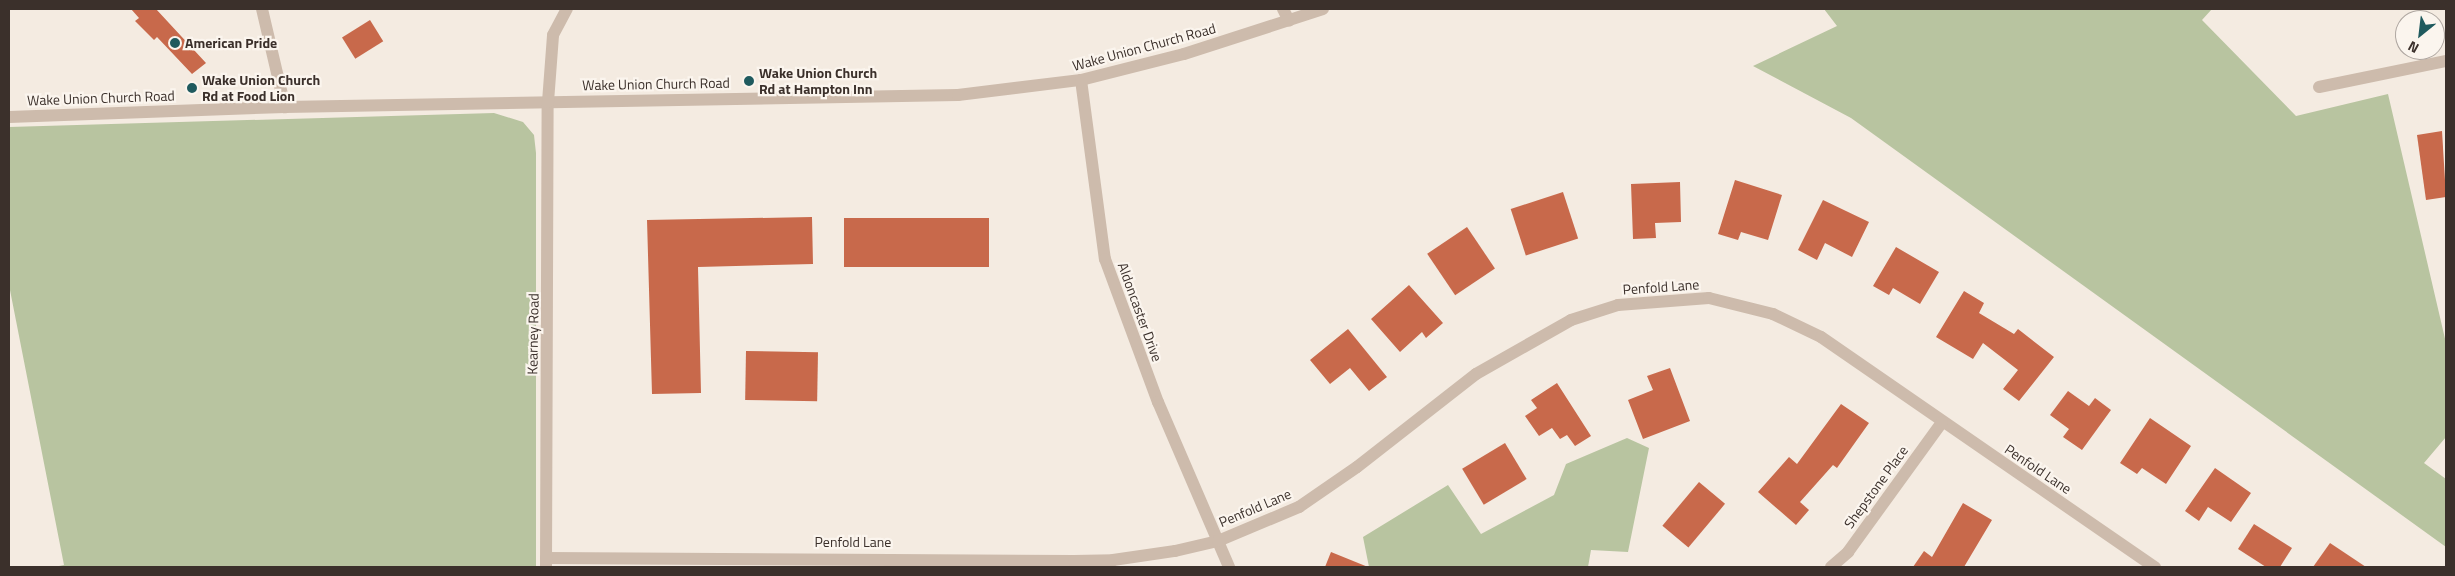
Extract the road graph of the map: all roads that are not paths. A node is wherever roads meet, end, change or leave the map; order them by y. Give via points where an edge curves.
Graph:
1 (262, 9) edge
2 (568, 9) edge
3 (1283, 9) edge
4 (1323, 9) edge
5 (1289, 21) junction
6 (2446, 61) edge
7 (1081, 80) junction
8 (2319, 87) dead end
9 (548, 102) junction
10 (286, 107) junction
11 (9, 117) edge
12 (1942, 422) junction
13 (1218, 541) junction
14 (831, 562) edge
15 (546, 563) edge
16 (1229, 567) edge
17 (1831, 567) edge
18 (2155, 567) edge

1 - 10 street
2 - 9 street, Kearney Road via 553,35
3 - 5 street
4 - 5 street, Wake Union Church Road
5 - 7 street, Wake Union Church Road via 1184,54
6 - 8 street
7 - 9 street, Wake Union Church Road via 958,95
7 - 13 street, Aldoncaster Drive via 1105,259 1158,402
9 - 10 street, Wake Union Church Road
9 - 15 street, Kearney Road
10 - 11 street, Wake Union Church Road
12 - 13 street, Penfold Lane via 1822,337 1773,314 1709,298 1618,304 1571,320 1476,374 1357,467 1298,507
12 - 17 street, Shepstone Place via 1848,552
12 - 18 street, Penfold Lane
13 - 14 street, Penfold Lane via 1113,560
13 - 16 street, Penfold Lane
14 - 15 street, Penfold Lane

